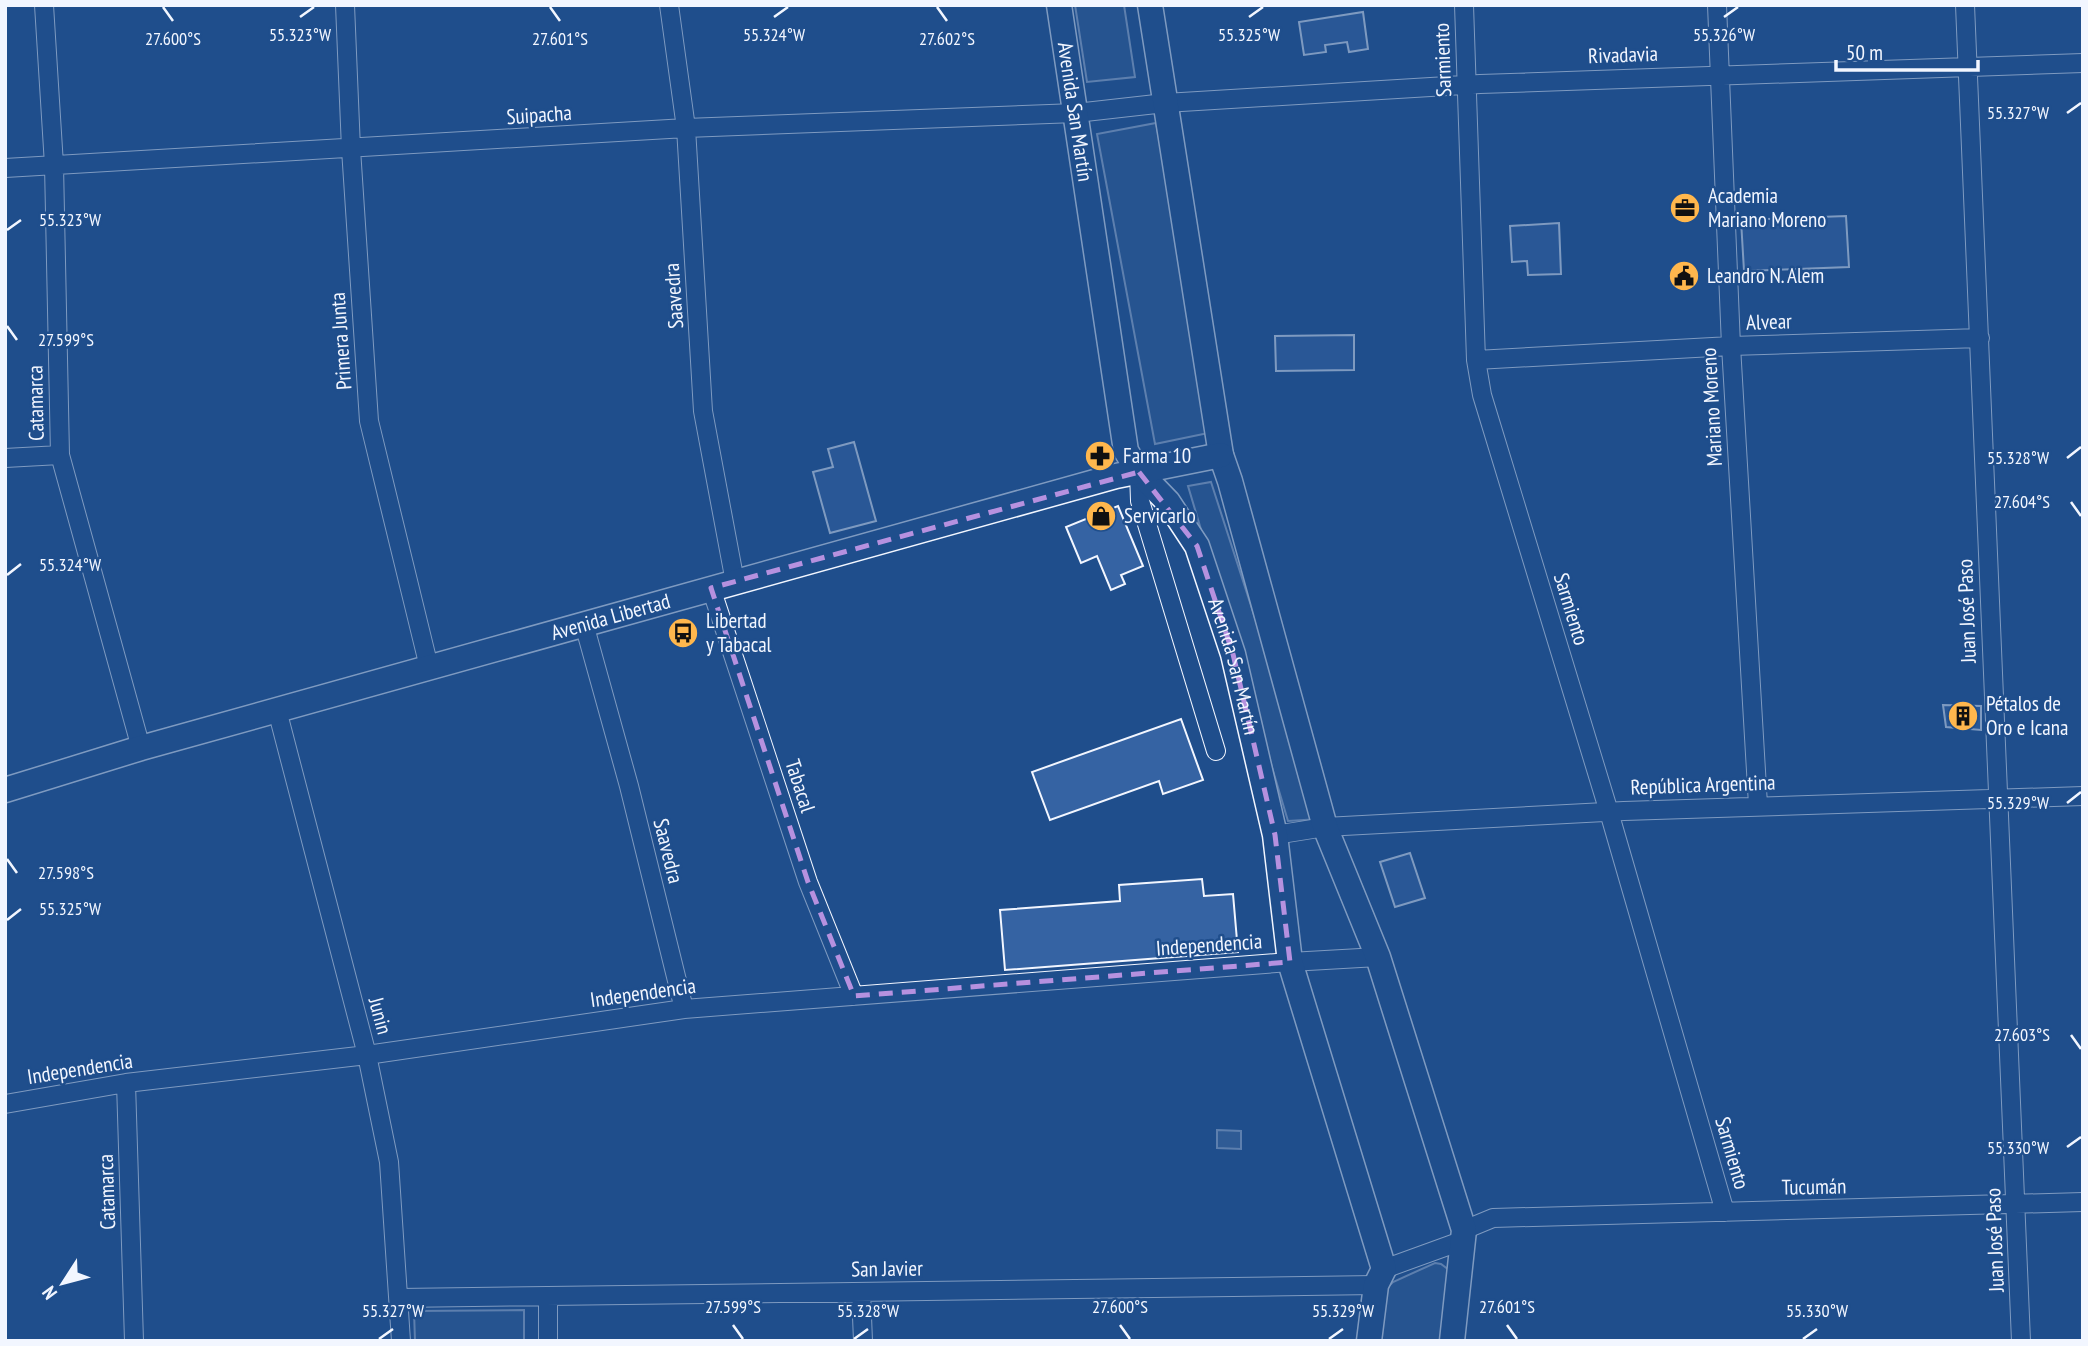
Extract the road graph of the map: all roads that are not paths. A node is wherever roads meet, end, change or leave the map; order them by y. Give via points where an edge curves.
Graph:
1 (44, 5) edge
2 (345, 5) edge
3 (669, 5) edge
4 (1059, 5) edge
5 (1150, 5) edge
6 (1464, 5) edge
7 (1717, 5) edge
8 (1965, 5) edge
9 (2083, 63) edge
10 (1968, 66) junction
11 (1720, 74) junction
12 (1467, 85) junction
13 (1165, 103) junction
14 (1076, 113) junction
15 (686, 128) junction
16 (351, 149) junction
17 (54, 165) junction
18 (5, 168) edge
19 (1980, 338) junction
20 (1731, 346) junction
21 (1476, 360) junction
22 (60, 454) junction
23 (1221, 455) junction
24 (5, 458) edge
25 (1139, 472) junction
26 (735, 582) junction
27 (711, 588) junction
28 (584, 624) junction
29 (429, 667) junction
30 (277, 710) junction
31 (141, 748) junction
32 (1216, 751) dead end
33 (5, 790) edge
34 (2083, 796) edge
35 (1997, 797) junction
36 (1758, 805) junction
37 (1609, 812) junction
38 (1325, 827) junction
39 (1275, 835) junction
40 (1378, 957) junction
41 (1290, 962) junction
42 (854, 996) junction
43 (684, 1009) junction
44 (367, 1055) junction
45 (126, 1083) junction
46 (5, 1104) edge
47 (2083, 1202) edge
48 (2016, 1205) junction
49 (1725, 1212) junction
50 (1464, 1235) junction
51 (1380, 1277) junction
52 (861, 1292) junction
53 (548, 1296) junction
54 (399, 1298) junction
55 (134, 1341) edge
56 (401, 1341) edge
57 (548, 1341) edge
58 (863, 1341) edge
59 (1369, 1341) edge
60 (1452, 1341) edge
61 (2021, 1341) edge

1 - 17 street, Catamarca
2 - 16 street, Primera Junta
3 - 15 street, Saavedra
4 - 14 main road, Avenida San Martín
5 - 13 main road
6 - 12 street, Sarmiento
7 - 11 street, Mariano Moreno
8 - 10 street, Juan José Paso
9 - 10 street, Rivadavia
10 - 11 street, Rivadavia
10 - 19 street, Juan José Paso
11 - 12 street, Rivadavia
11 - 20 street, Mariano Moreno
12 - 13 street, Rivadavia
12 - 21 street, Sarmiento
13 - 14 street, Rivadavia
13 - 23 main road
14 - 15 street, Suipacha
14 - 25 main road, Avenida San Martín via 1126,451
15 - 16 street, Suipacha
15 - 26 street, Saavedra via 704,411
16 - 17 street, Suipacha
16 - 29 street, Primera Junta via 369,421
17 - 18 street, Suipacha
17 - 22 street, Catamarca
19 - 20 street, Alvear
19 - 35 street, Juan José Paso
20 - 21 street, Alvear
20 - 36 street, Mariano Moreno
21 - 37 street, Sarmiento via 1482,396
22 - 24 street
22 - 31 street, Catamarca
23 - 25 main road, Avenida Libertad
23 - 38 main road
25 - 26 main road, Avenida Libertad
25 - 32 street via 1140,501
25 - 39 main road, Avenida San Martín via 1168,502 1196,546 1233,654
26 - 27 main road, Avenida Libertad
27 - 28 main road, Avenida Libertad
27 - 42 street, Tabacal via 808,882
28 - 29 main road, Avenida Libertad
28 - 43 street, Saavedra
29 - 30 main road, Avenida Libertad
30 - 31 main road, Avenida Libertad
30 - 44 street, Junin
31 - 33 main road, Avenida Libertad
34 - 35 street, República Argentina
35 - 36 street, República Argentina
35 - 48 street, Juan José Paso
36 - 37 street, República Argentina
37 - 38 street, República Argentina
37 - 49 street, Sarmiento
38 - 39 street, República Argentina
38 - 40 main road
39 - 41 main road, Avenida San Martín
40 - 41 street, Independencia
40 - 50 main road
41 - 42 street, Independencia
41 - 51 main road, Avenida San Martín
42 - 43 street, Independencia
43 - 44 street, Independencia
44 - 45 street, Independencia
44 - 54 street, Junin via 389,1162
45 - 46 street, Independencia
45 - 55 street, Catamarca
47 - 48 street, Tucumán
48 - 49 street, Tucumán
48 - 61 street, Juan José Paso
49 - 50 street, Tucumán via 1493,1218
50 - 51 street, San Javier
50 - 60 main road
51 - 52 street, San Javier
51 - 59 main road, Avenida San Martín
52 - 53 street, San Javier
52 - 58 street
53 - 54 street, San Javier
53 - 57 street
54 - 56 street, Junin

